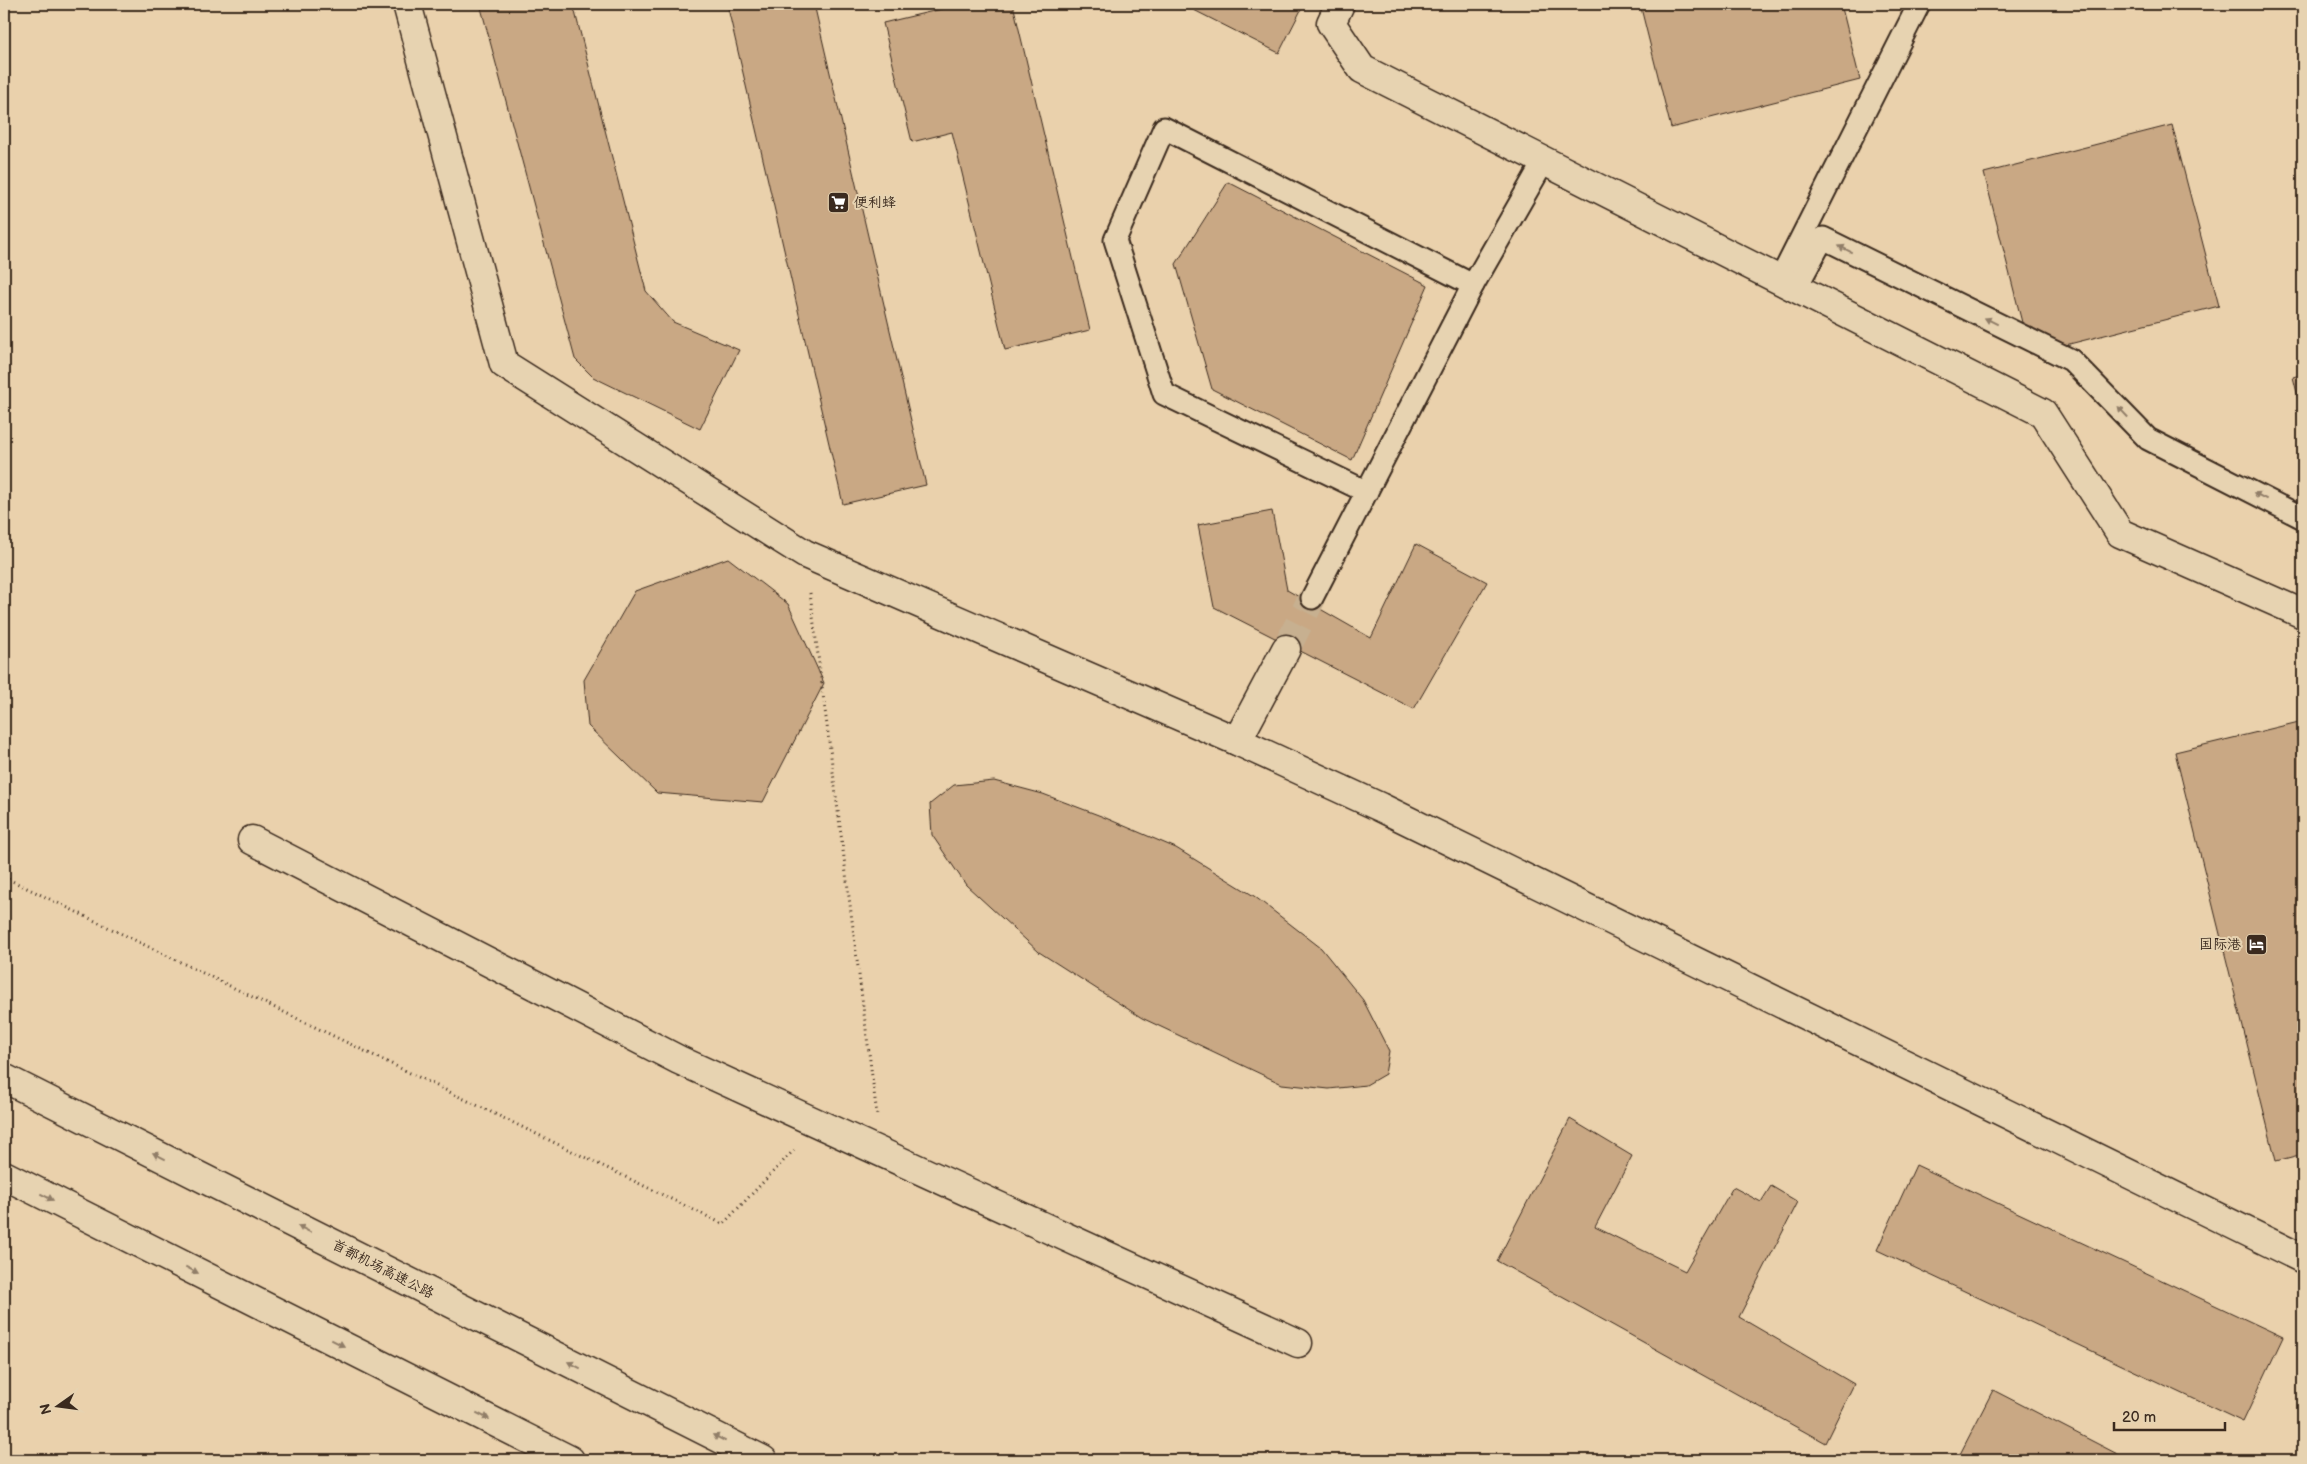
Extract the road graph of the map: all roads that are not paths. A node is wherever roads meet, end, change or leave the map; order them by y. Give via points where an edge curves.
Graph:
1 (408, 4) edge
2 (1340, 4) edge
3 (1919, 4) edge
4 (1544, 161) junction
5 (1788, 284) junction
6 (1473, 285) junction
7 (1367, 492) junction
8 (2303, 518) edge
9 (1312, 598) tunnel mouth
10 (2303, 614) edge
11 (1286, 649) tunnel mouth
12 (1237, 741) junction
13 (252, 840) dead end
14 (4, 1078) edge
15 (4, 1175) edge
16 (2303, 1258) edge
17 (1298, 1343) dead end
18 (570, 1460) edge
19 (763, 1460) edge

1 - 12 main road via 504,364 804,554
2 - 4 main road via 1331,23 1362,69
3 - 5 lane
4 - 5 main road
4 - 6 lane
8 -> 5 lane via 2148,439 2072,360 1823,238
5 - 10 main road via 2043,413 2120,533
6 - 7 lane
6 - 7 lane via 1164,128 1115,240 1164,394
7 - 9 lane
11 - 12 main road
12 - 16 main road via 1380,807
13 - 17 main road via 679,1060
19 -> 14 main road, 首都机场高速公路
15 -> 18 main road

